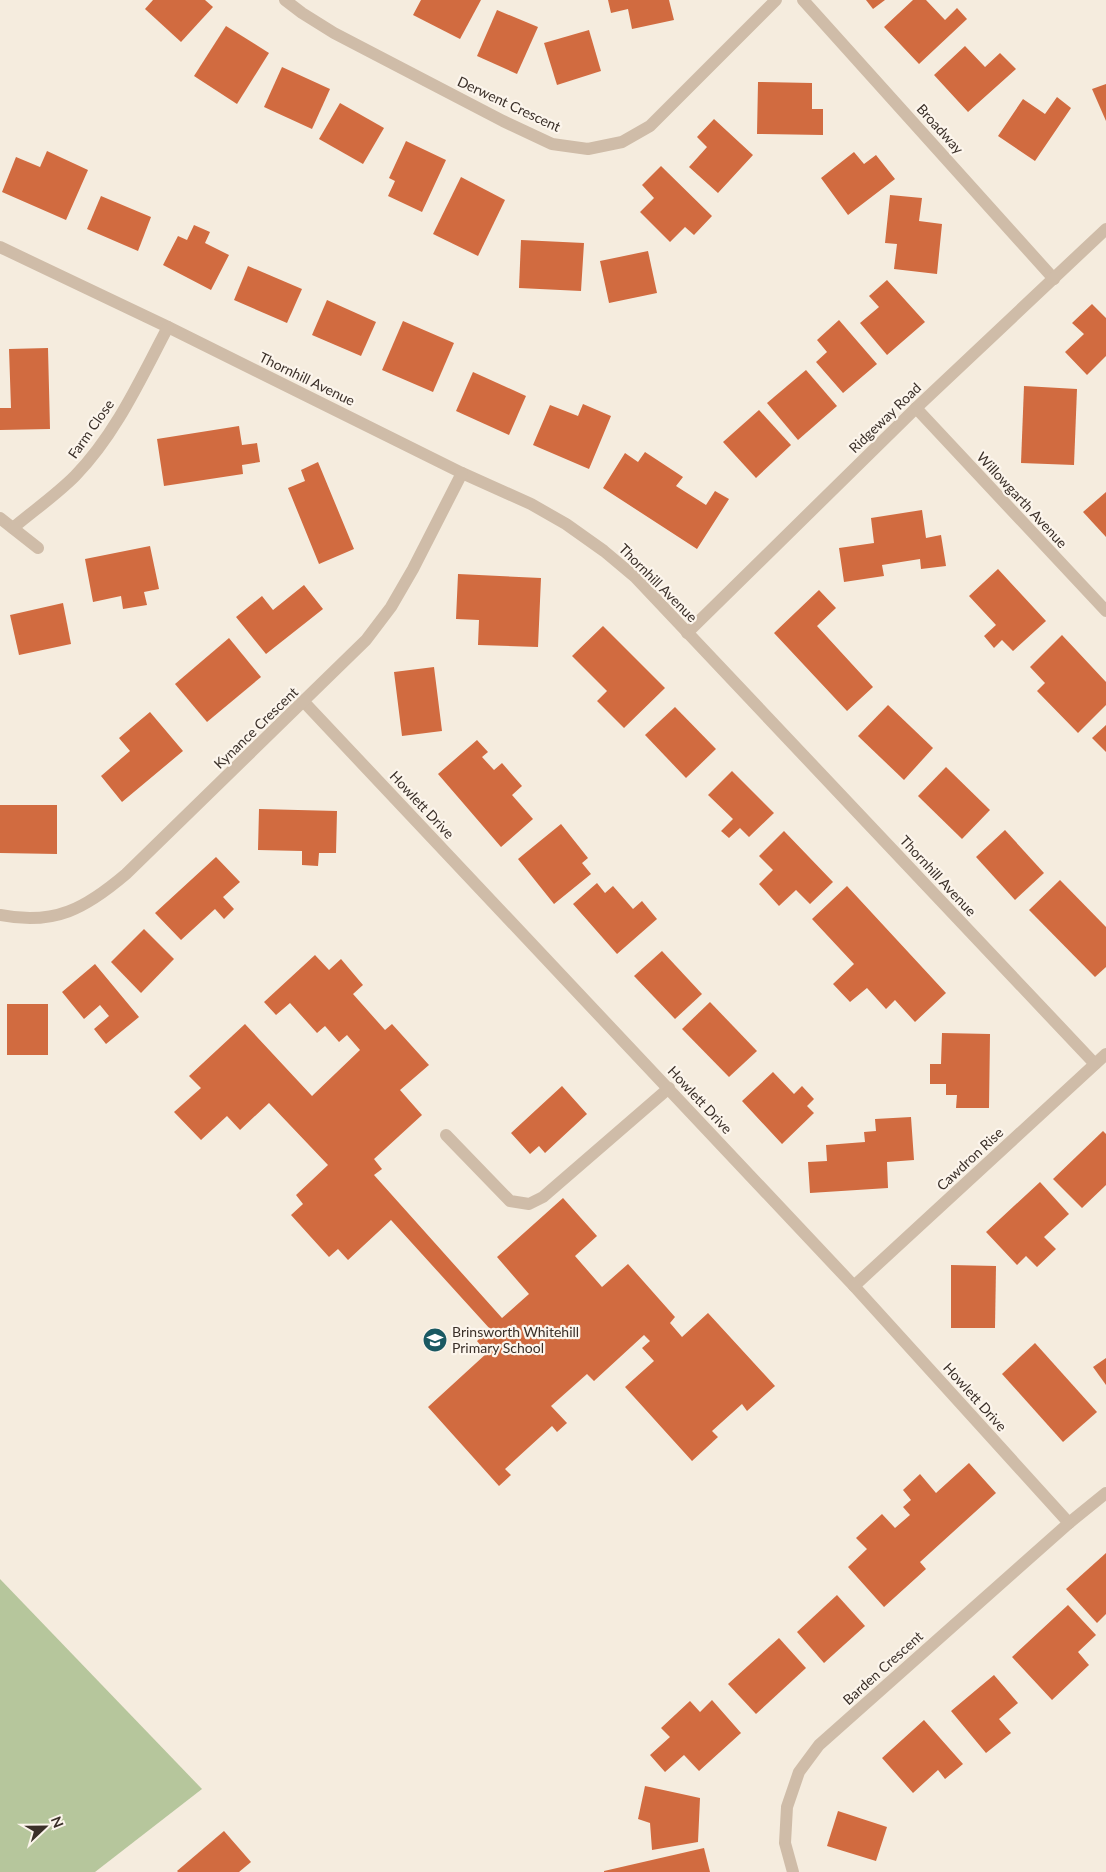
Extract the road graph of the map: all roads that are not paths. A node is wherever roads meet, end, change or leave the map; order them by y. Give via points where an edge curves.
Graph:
1 (285, 0) edge
2 (776, 0) edge
3 (802, 0) edge
4 (1106, 228) edge
5 (0, 247) edge
6 (1054, 279) junction
7 (168, 327) junction
8 (916, 408) junction
9 (462, 473) junction
10 (0, 518) edge
11 (13, 528) junction
12 (38, 548) dead end
13 (1106, 612) edge
14 (687, 633) junction
15 (304, 702) junction
16 (0, 915) edge
17 (1106, 1054) edge
18 (1095, 1064) junction
19 (669, 1088) junction
20 (446, 1135) dead end
21 (854, 1286) junction
22 (1106, 1493) edge
23 (1069, 1523) junction
24 (793, 1872) edge

1 - 2 street, Derwent Crescent via 334,33 503,121 552,144 588,149 622,142 650,126
3 - 6 street, Broadway
4 - 6 street, Ridgeway Road
5 - 7 street, Thornhill Avenue
6 - 8 street, Ridgeway Road
7 - 9 street, Thornhill Avenue
7 - 11 street, Farm Close via 98,450 74,477
8 - 13 street, Willowgarth Avenue
8 - 14 street, Ridgeway Road
9 - 14 street, Thornhill Avenue via 532,504 604,550 635,577
9 - 15 street, Kynance Crescent via 391,607 366,640
10 - 11 street
11 - 12 street
14 - 18 street, Thornhill Avenue
15 - 16 street, Kynance Crescent via 104,892 84,906 58,915 33,919
15 - 19 street, Howlett Drive
17 - 18 street, Cawdron Rise
18 - 21 street, Cawdron Rise
19 - 20 street via 543,1197 529,1204 510,1201
19 - 21 street, Howlett Drive
21 - 23 street, Howlett Drive
22 - 23 street, Barden Crescent
23 - 24 street, Barden Crescent via 819,1745 799,1772 788,1807 785,1843

